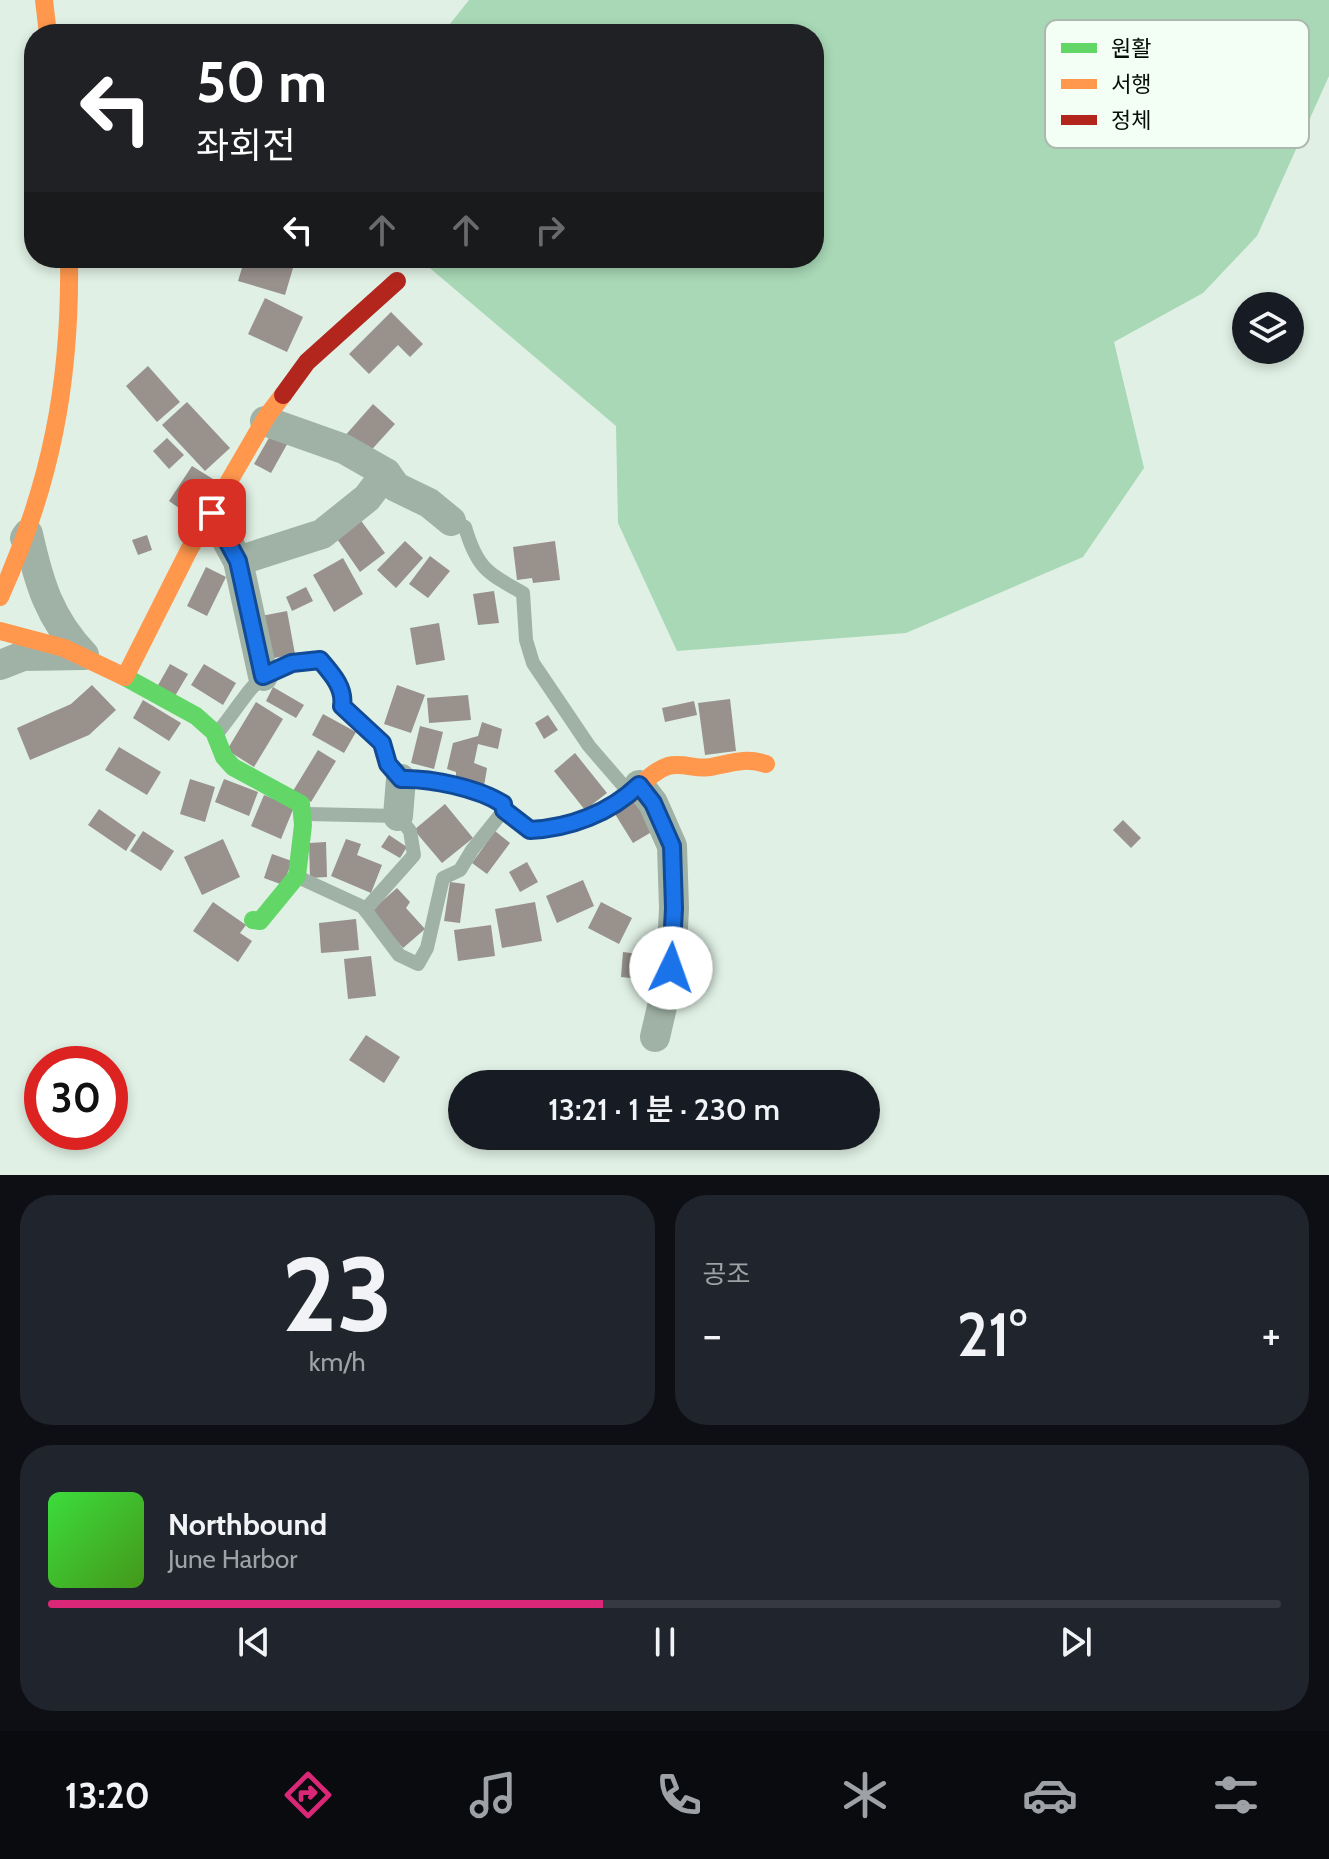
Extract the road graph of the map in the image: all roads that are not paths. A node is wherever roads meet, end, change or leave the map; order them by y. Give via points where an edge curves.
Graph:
1 (44, 0) edge
2 (47, 24) edge
3 (69, 268) edge
4 (397, 281) dead end
5 (265, 421) junction
6 (386, 473) junction
7 (212, 513) junction
8 (451, 521) joint
9 (28, 534) junction
10 (238, 561) junction
11 (0, 564) edge
12 (0, 597) edge
13 (0, 631) edge
14 (84, 655) junction
15 (0, 665) edge
16 (263, 676) junction
17 (125, 677) junction
18 (216, 734) junction
19 (766, 764) dead end
20 (401, 779) junction
21 (634, 789) junction
22 (504, 810) junction
23 (302, 813) junction
24 (398, 816) junction
25 (297, 876) junction
26 (365, 910) junction
27 (253, 920) dead end
28 (655, 1037) dead end

1 - 2 street
3 - 9 street via 71,323 61,408
4 - 5 street via 307,362
5 - 6 street via 344,449
5 - 7 street
6 - 8 street via 396,487
6 - 10 street via 367,498 322,534
7 - 10 street
7 - 17 street
8 - 21 lane via 465,527 480,564 523,593 533,663 589,746
9 - 11 street
9 - 12 street
9 - 14 street via 49,609
10 - 16 street
13 - 14 street
14 - 15 street via 23,656
14 - 17 street
16 - 18 lane
16 - 20 lane via 292,663 320,660 344,695 342,706 382,743 388,764
17 - 18 street via 181,707
18 - 23 street via 226,760 301,804
19 - 21 street via 753,759 709,768 672,764
20 - 22 lane via 418,778 489,795
20 - 24 street
21 - 22 street via 592,816 558,829 530,830
21 - 28 street via 653,803 672,846 671,968
22 - 26 lane via 460,870 443,878 427,948 418,964 399,955
23 - 24 lane
23 - 25 street
24 - 26 lane via 410,831 414,855
25 - 26 lane
25 - 27 street via 260,921

